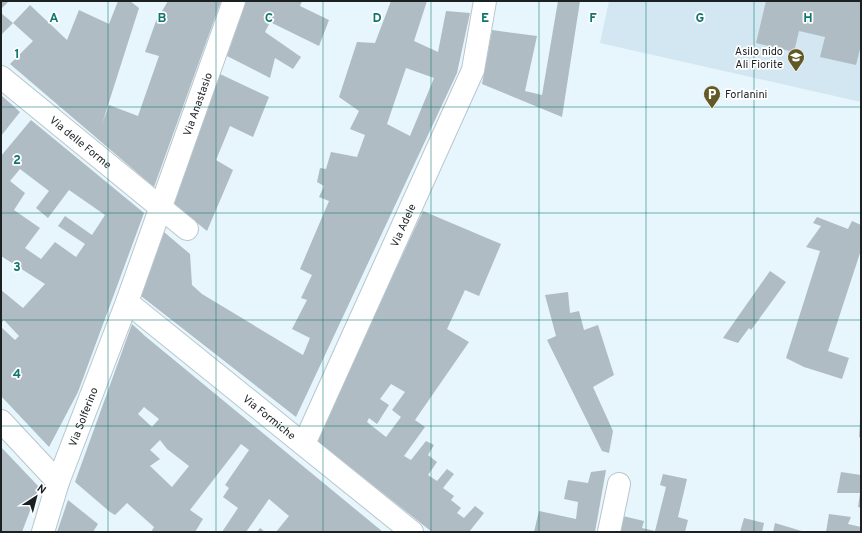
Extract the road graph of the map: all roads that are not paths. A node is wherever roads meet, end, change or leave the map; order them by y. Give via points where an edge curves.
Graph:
1 (234, 1) edge
2 (485, 1) edge
3 (1, 77) edge
4 (161, 208) junction
5 (187, 229) dead end
6 (127, 302) junction
7 (1, 420) edge
8 (304, 444) junction
9 (58, 482) junction
10 (619, 484) dead end
11 (43, 532) edge
12 (412, 532) edge
13 (609, 532) edge

1 - 4 street, Via Anastasio
2 - 8 street, Via Adele via 473,70
3 - 4 street, Via delle Forme
4 - 5 street
4 - 6 street, Via Anastasio
6 - 8 street, Via Formiche
6 - 9 street, Via Solferino
7 - 9 street
8 - 12 street, Via Formiche
9 - 11 street, Via Solferino
10 - 13 street

